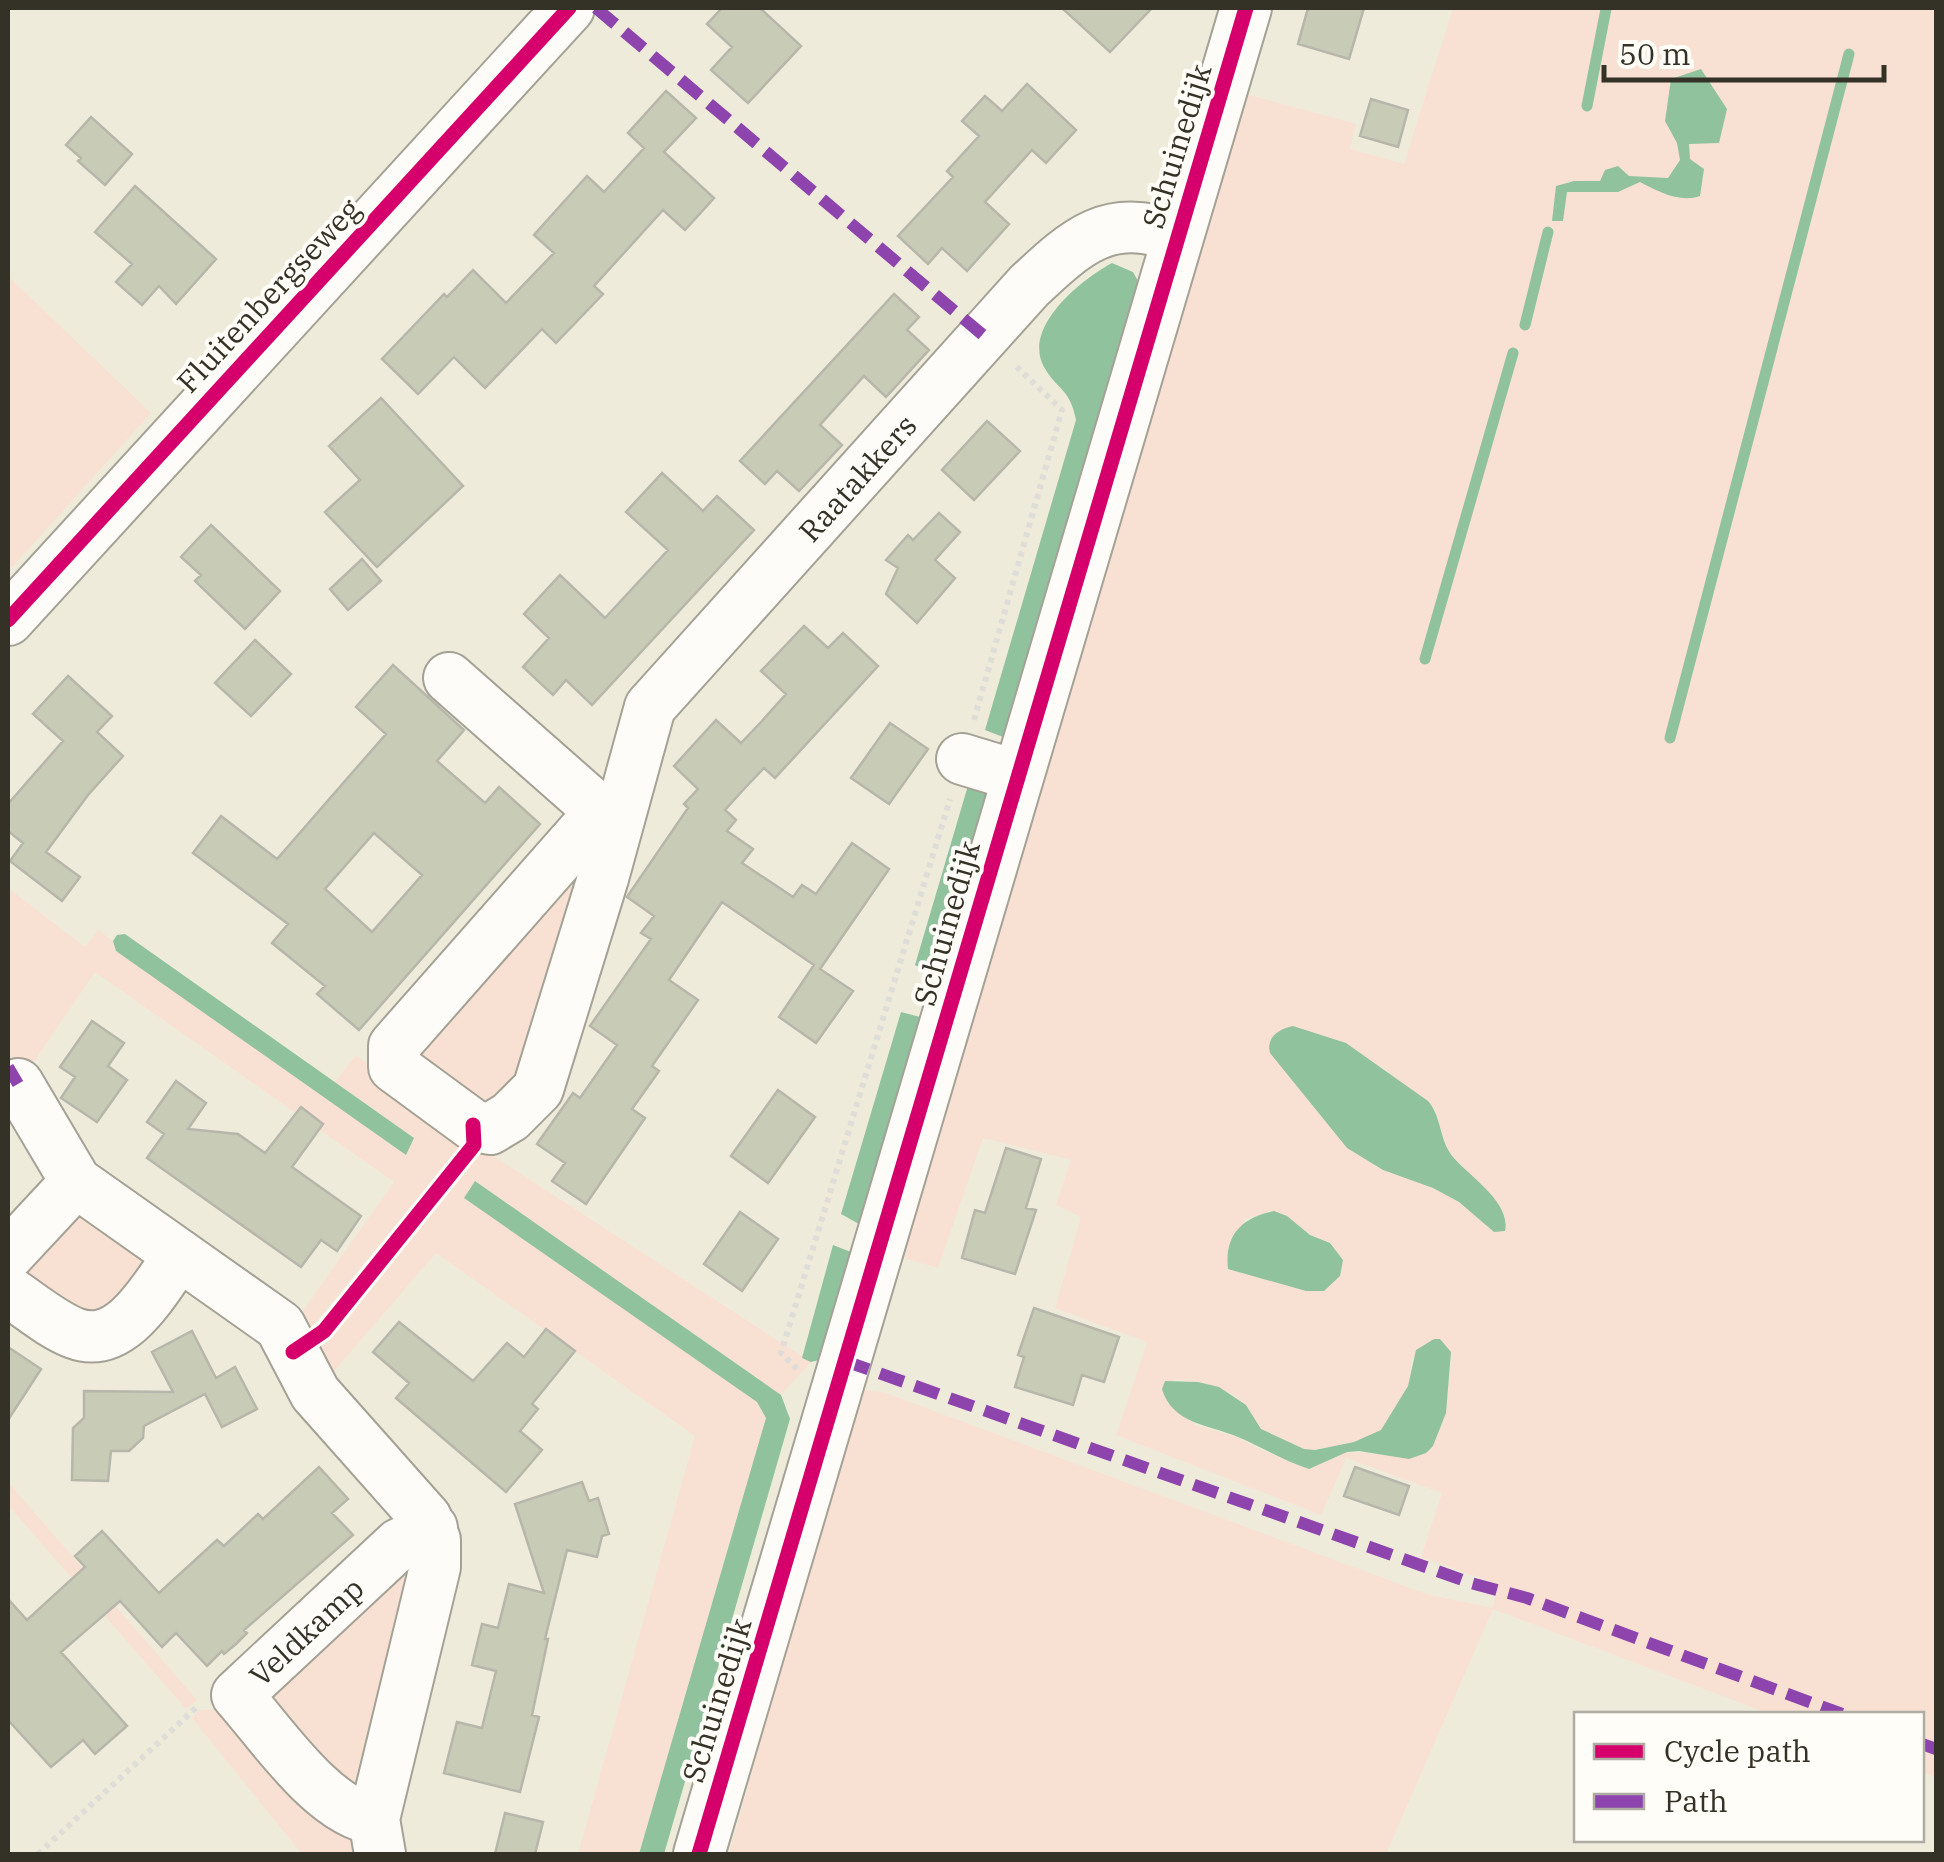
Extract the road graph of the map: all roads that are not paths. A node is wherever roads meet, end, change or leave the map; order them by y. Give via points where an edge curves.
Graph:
1 (569, 8) edge
2 (1246, 8) edge
3 (1178, 237) junction
4 (8, 620) edge
5 (450, 678) dead end
6 (962, 759) road end
7 (1018, 776) junction
8 (608, 822) junction
9 (18, 1084) dead end
10 (76, 1182) junction
11 (178, 1255) junction
12 (8, 1256) edge
13 (8, 1291) edge
14 (432, 1528) junction
15 (377, 1837) edge
16 (699, 1854) edge

1 - 4 street, Fluitenbergseweg
2 - 3 street, Schuinedijk
3 - 7 street, Schuinedijk
3 - 8 street, Raatakkers via 1126,226 1085,238 1029,286 650,707
5 - 8 street
6 - 7 street
7 - 16 street, Schuinedijk
8 - 8 street, Raatakkers via 538,1090 490,1129 473,1126 394,1067 394,1046 586,828
9 - 10 street
10 - 11 street
10 - 12 street
11 - 13 street via 134,1315 107,1332 74,1334
11 - 14 street via 280,1326 315,1392
14 - 15 street, Veldkamp via 436,1567
14 - 15 street, Veldkamp via 399,1544 237,1695 329,1800

